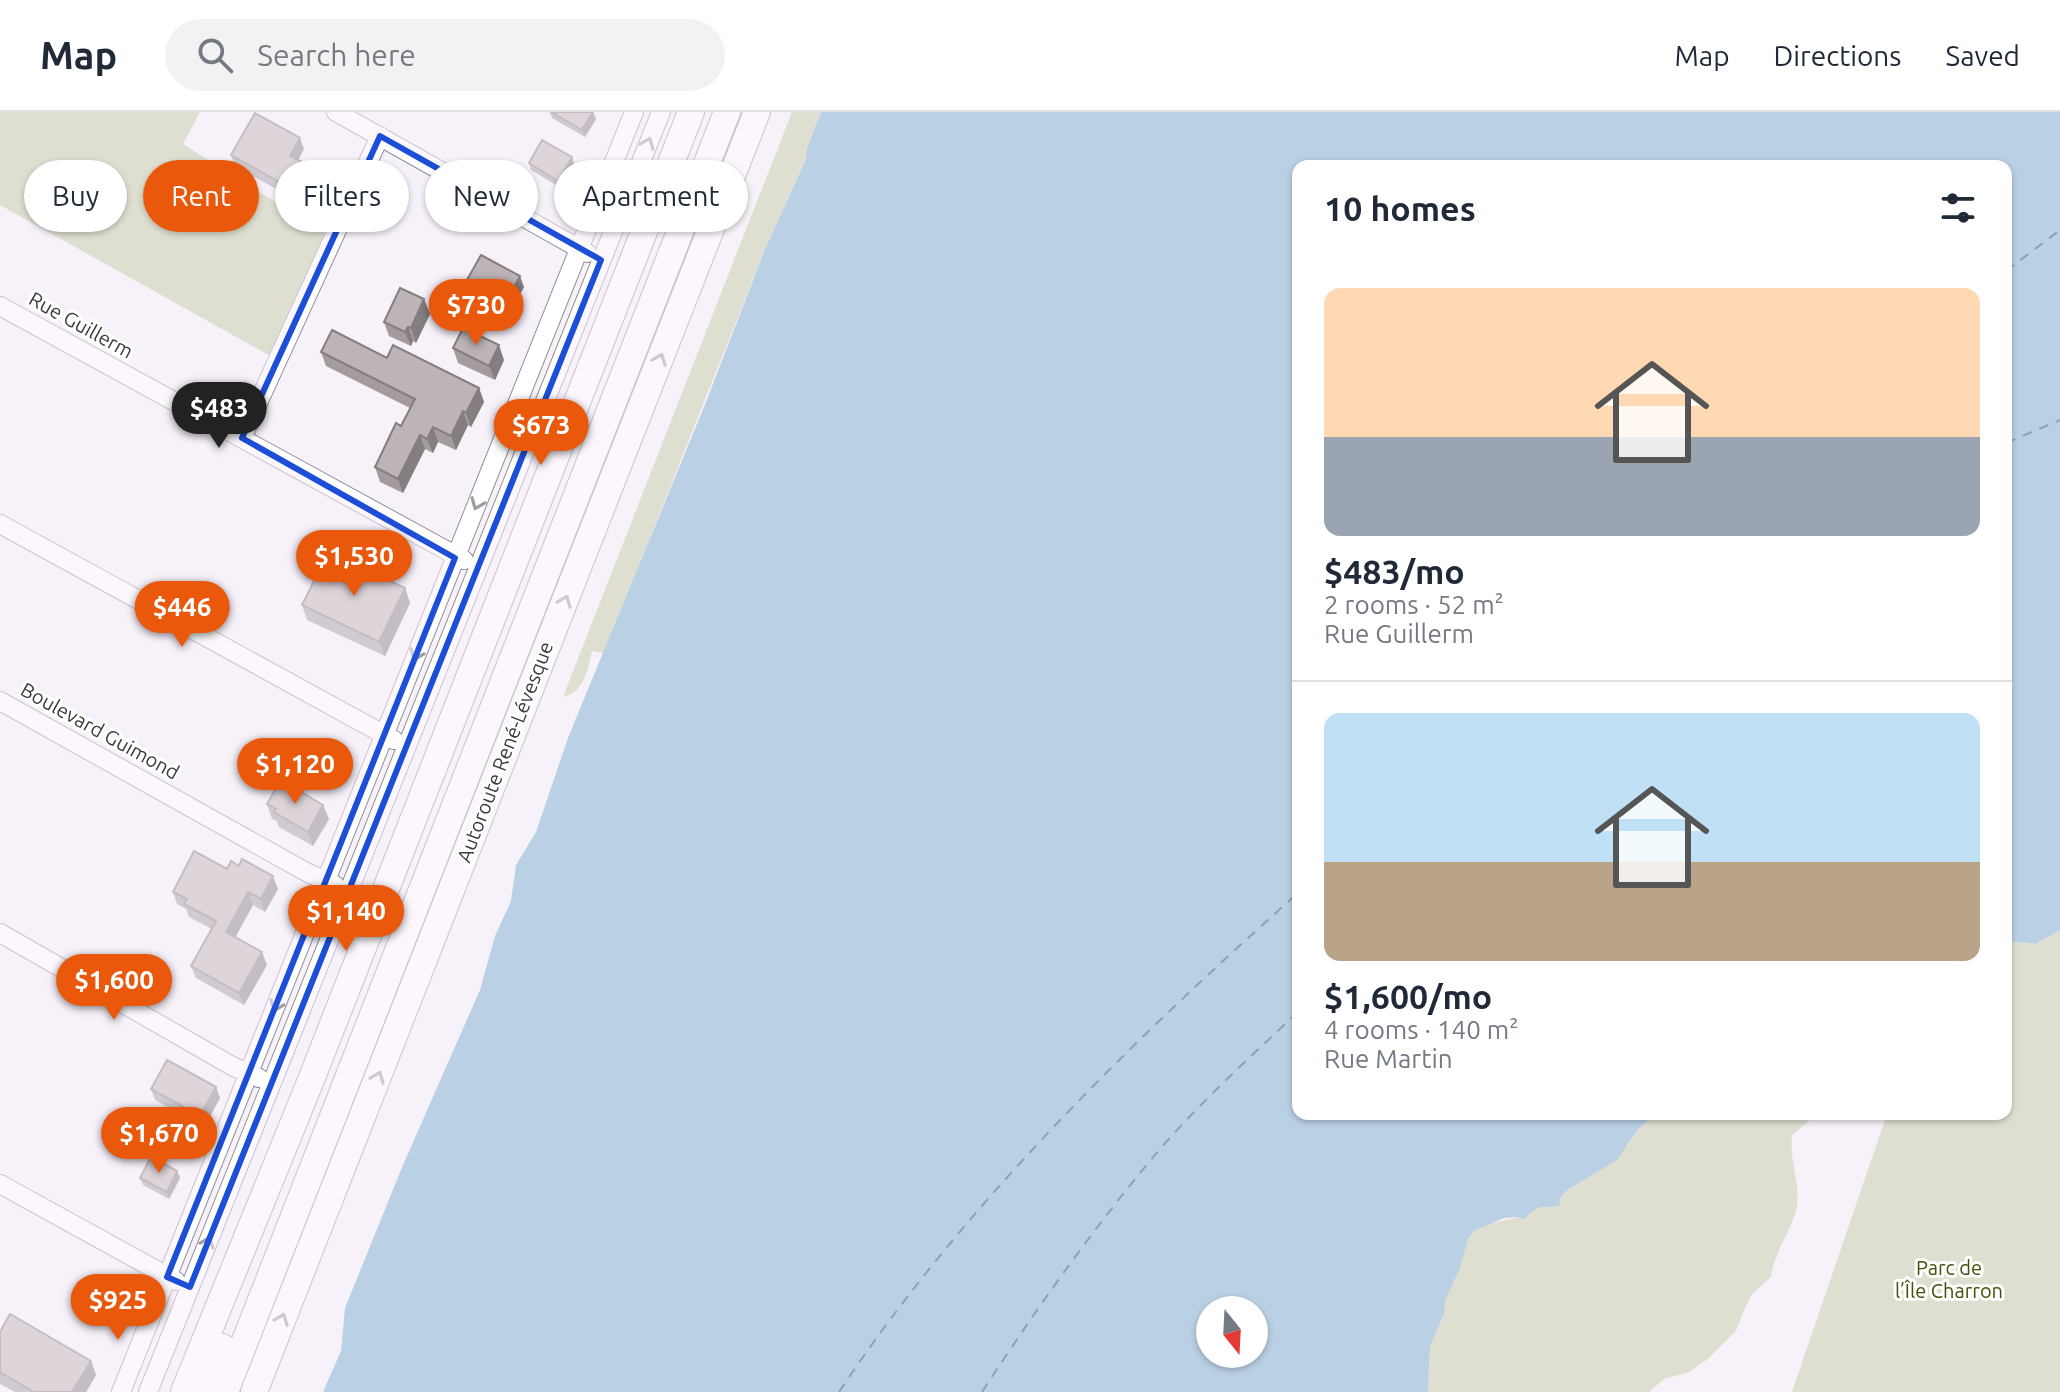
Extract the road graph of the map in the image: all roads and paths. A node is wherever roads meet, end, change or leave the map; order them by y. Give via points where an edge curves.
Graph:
1 (336, 112) edge
2 (634, 112) edge
3 (661, 112) edge
4 (691, 112) edge
5 (708, 112) edge
6 (727, 112) edge
7 (757, 112) edge
8 (380, 136) junction
9 (578, 249) junction
10 (601, 260) junction
11 (0, 306) edge
12 (242, 438) junction
13 (0, 524) edge
14 (456, 557) junction
15 (479, 566) junction
16 (0, 701) edge
17 (384, 736) junction
18 (407, 745) junction
19 (326, 881) junction
20 (348, 890) junction
21 (0, 933) edge
22 (248, 1073) junction
23 (272, 1083) junction
24 (0, 1184) edge
25 (167, 1277) junction
26 (190, 1287) junction
27 (121, 1392) edge
28 (148, 1392) edge
29 (184, 1392) edge
30 (205, 1392) edge
31 (225, 1392) edge
32 (254, 1392) edge

1 - 8 street
2 - 9 street
10 -> 3 street
4 - 29 highway
5 - 30 highway
6 - 31 highway, Autoroute René-Lévesque
32 -> 7 highway, Autoroute René-Lévesque
8 - 9 street
8 - 12 street
9 - 10 street
9 -> 14 street
10 - 15 street
11 - 12 street, Rue Guillerm
12 - 14 street, Rue Guillerm
13 - 17 street
14 - 15 street, Rue Guillerm
14 -> 17 street
15 - 18 street
16 - 19 street, Boulevard Guimond
17 - 18 street
17 - 19 street
18 - 20 street
19 - 20 street, Boulevard Guimond
19 -> 22 street
20 - 23 street
21 - 22 street
22 - 23 street
22 - 25 street
26 -> 23 street
24 - 25 street
25 - 26 street
25 - 27 street
26 - 28 street

